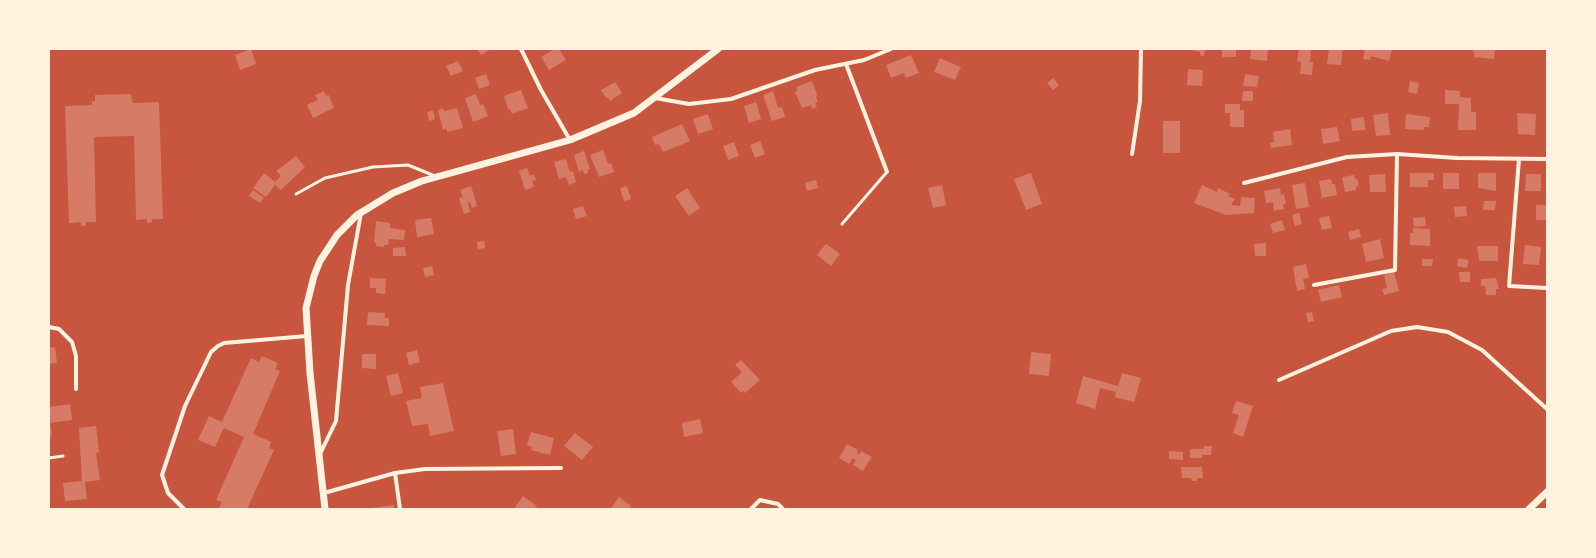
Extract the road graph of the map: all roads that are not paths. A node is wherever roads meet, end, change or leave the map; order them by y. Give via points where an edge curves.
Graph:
1 (521, 49) edge
2 (718, 49) edge
3 (891, 49) edge
4 (1141, 49) edge
5 (846, 64) junction
6 (655, 98) junction
7 (570, 140) junction
8 (1132, 154) dead end
9 (1396, 154) junction
10 (1519, 159) junction
11 (1547, 159) edge
12 (887, 172) joint
13 (439, 177) junction
14 (1244, 183) dead end
15 (296, 194) dead end
16 (361, 212) junction
17 (842, 224) dead end
18 (1314, 285) dead end
19 (1547, 288) edge
20 (49, 327) edge
21 (307, 336) junction
22 (1279, 380) dead end
23 (76, 389) dead end
24 (1547, 410) edge
25 (319, 455) junction
26 (63, 456) dead end
27 (49, 458) edge
28 (561, 468) dead end
29 (395, 473) junction
30 (1547, 492) edge
31 (324, 493) junction
32 (184, 509) edge
33 (326, 509) edge
34 (400, 509) edge
35 (750, 509) edge
36 (783, 509) edge
37 (1529, 509) edge

1 - 7 street
2 - 6 street
3 - 5 street
4 - 8 street via 1140,101
5 - 6 street via 815,70 731,99 689,104
5 - 12 street
6 - 7 street via 634,113
7 - 13 street
9 - 10 street
9 - 14 street via 1347,157
9 - 18 street via 1395,270
10 - 11 street
10 - 19 street via 1509,286
12 - 17 lane
13 - 15 lane via 408,165 374,167 325,178
13 - 16 street via 393,193
16 - 21 street via 337,235 320,261 306,308
16 - 25 street via 348,285 336,421
20 - 23 street via 59,329 72,342 76,356
21 - 25 street
21 - 32 street via 224,343 211,352 185,406 162,475 168,493
22 - 24 street via 1390,331 1417,327 1448,332 1482,350
25 - 31 street
26 - 27 lane
28 - 29 street via 425,469
29 - 31 street
29 - 34 street
30 - 37 street
31 - 33 street
35 - 36 street via 760,500 778,504

